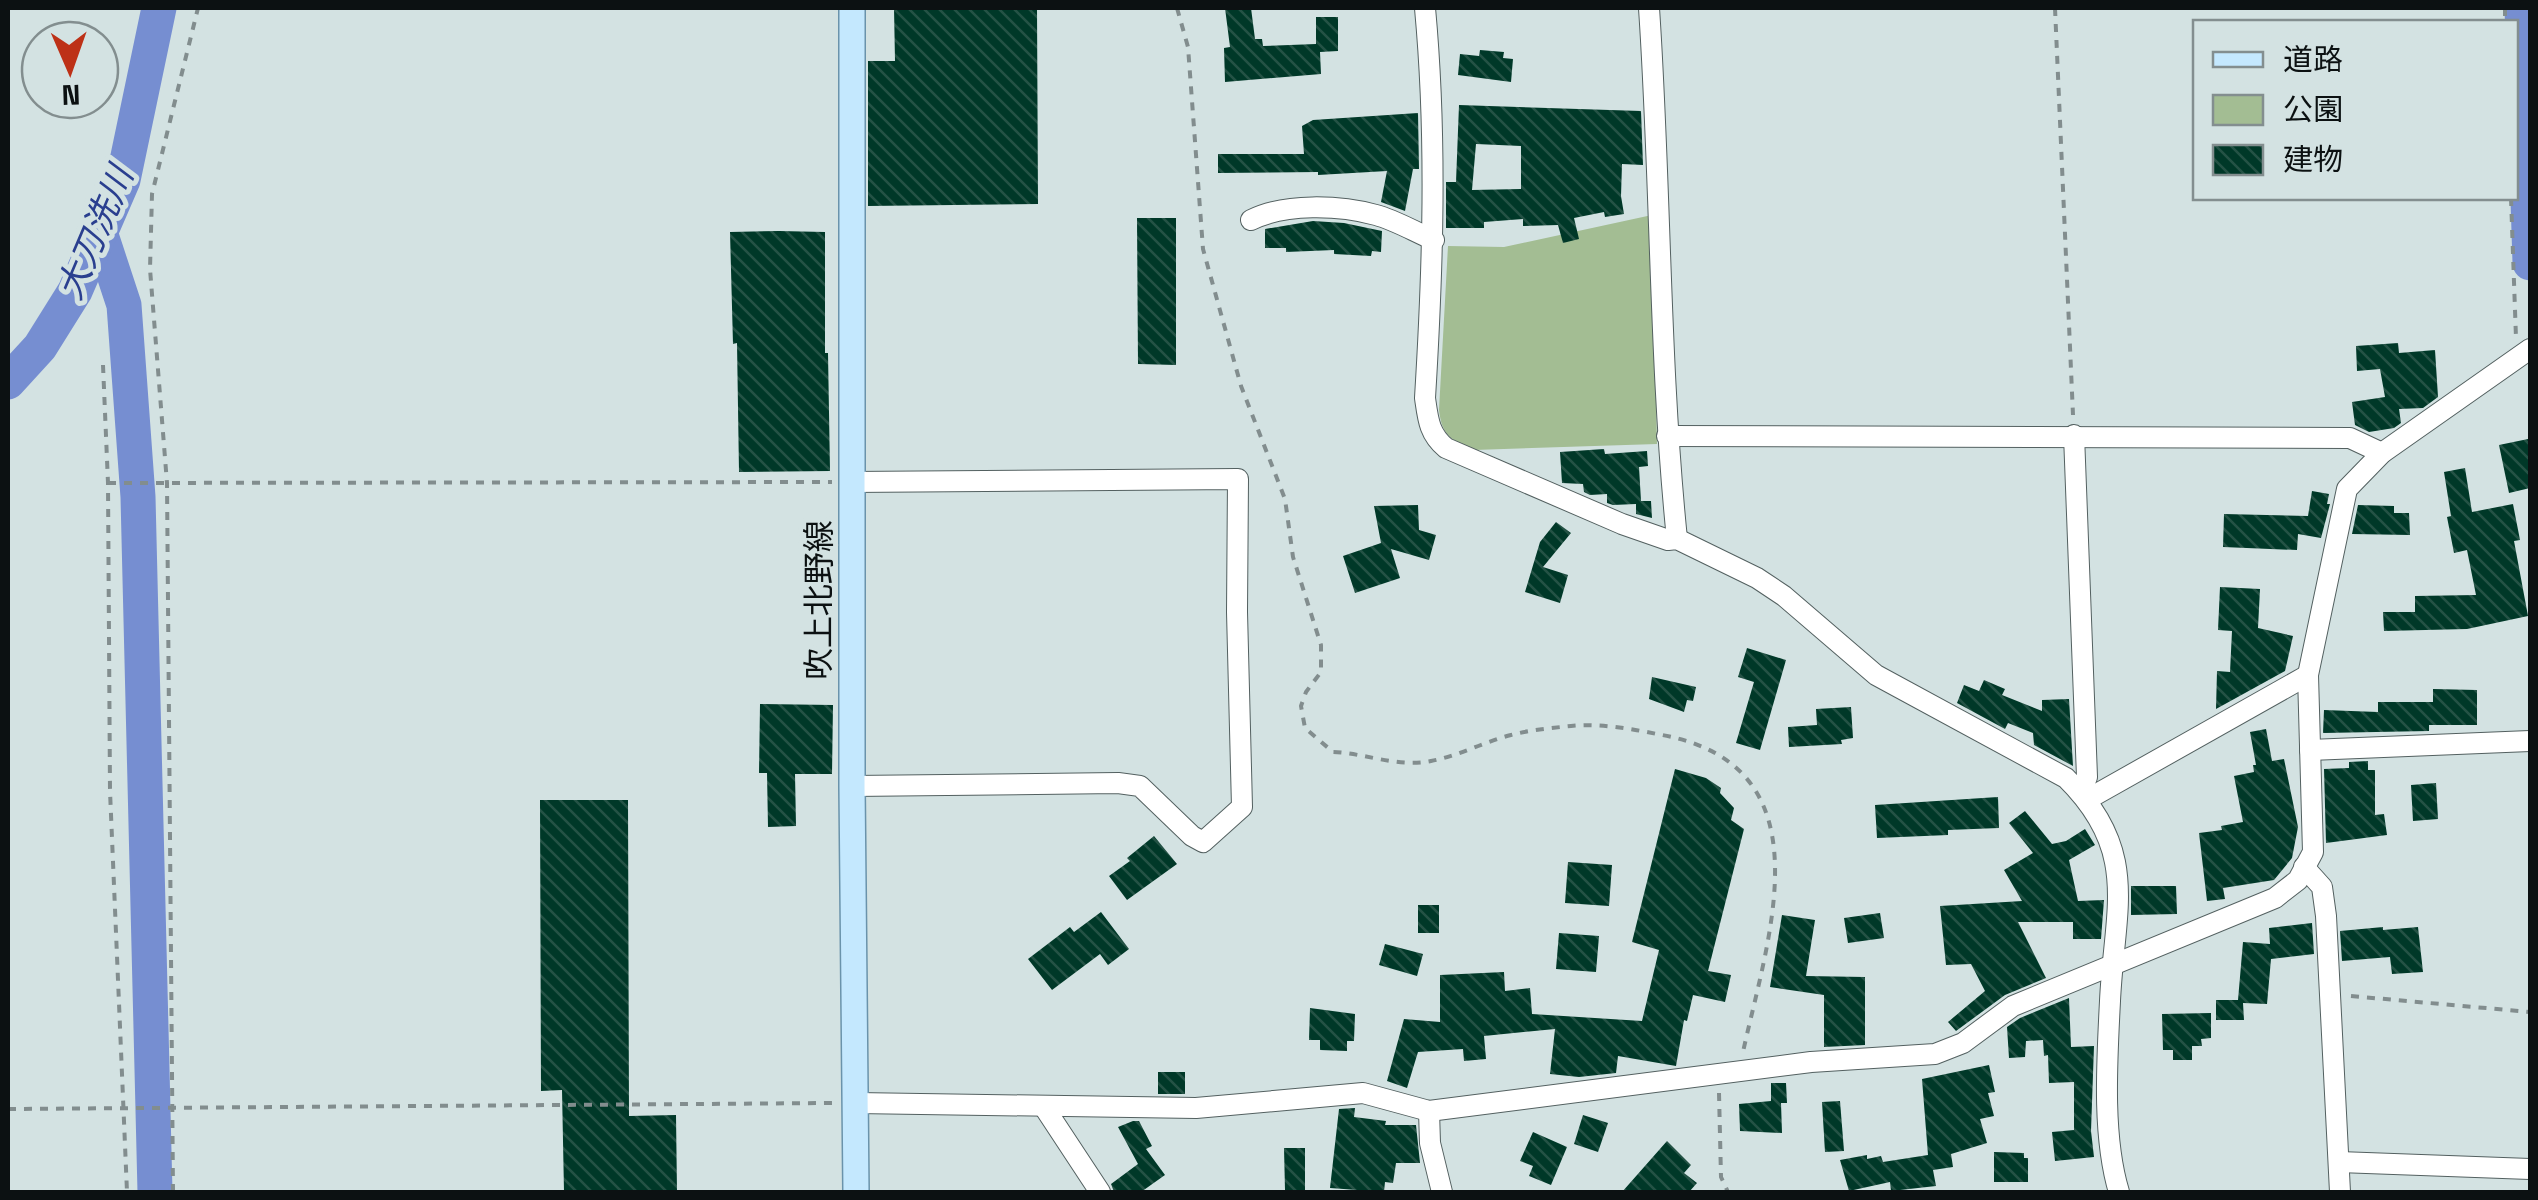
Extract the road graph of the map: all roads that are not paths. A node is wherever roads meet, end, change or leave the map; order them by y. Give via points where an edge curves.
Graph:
1 (852, 8) edge
2 (1425, 8) edge
3 (1649, 8) edge
4 (1250, 220) dead end
5 (1434, 240) junction
6 (2524, 353) edge
7 (2074, 435) junction
8 (1666, 436) junction
9 (2382, 453) junction
10 (851, 482) junction
11 (1677, 540) junction
12 (2308, 675) junction
13 (2530, 741) edge
14 (2310, 750) junction
15 (852, 786) junction
16 (2084, 796) junction
17 (2304, 867) junction
18 (2114, 964) junction
19 (856, 1103) junction
20 (1044, 1107) junction
21 (1429, 1111) junction
22 (2339, 1162) junction
23 (2530, 1169) edge
24 (856, 1192) edge
25 (1100, 1192) edge
26 (1442, 1192) edge
27 (2119, 1192) edge
28 (2340, 1192) edge

1 - 10 main road, 吹上北野線
2 - 5 street
3 - 8 street
4 - 5 street via 1268,211 1342,209 1378,215
5 - 11 street via 1425,398 1435,439 1622,524
6 - 9 street
7 - 8 street
7 - 9 street via 2350,438
7 - 16 street
8 - 11 street
9 - 12 street via 2348,490
10 - 15 main road, 吹上北野線
10 - 15 street via 1238,479 1242,807 1203,842 1140,786
11 - 16 street via 1757,578 1876,675 2066,778
12 - 14 street
12 - 16 street
13 - 14 street
14 - 17 street via 2312,852
15 - 19 main road, 吹上北野線
16 - 18 street via 2116,864
17 - 18 street via 2275,898
17 - 22 street via 2322,887
18 - 21 street via 2013,1006 1963,1043 1935,1054 1811,1062
18 - 27 street via 2110,1162
19 - 20 street
19 - 24 main road, 吹上北野線
20 - 21 street via 1196,1108 1363,1093
20 - 25 street
21 - 26 street
22 - 23 street
22 - 28 street

